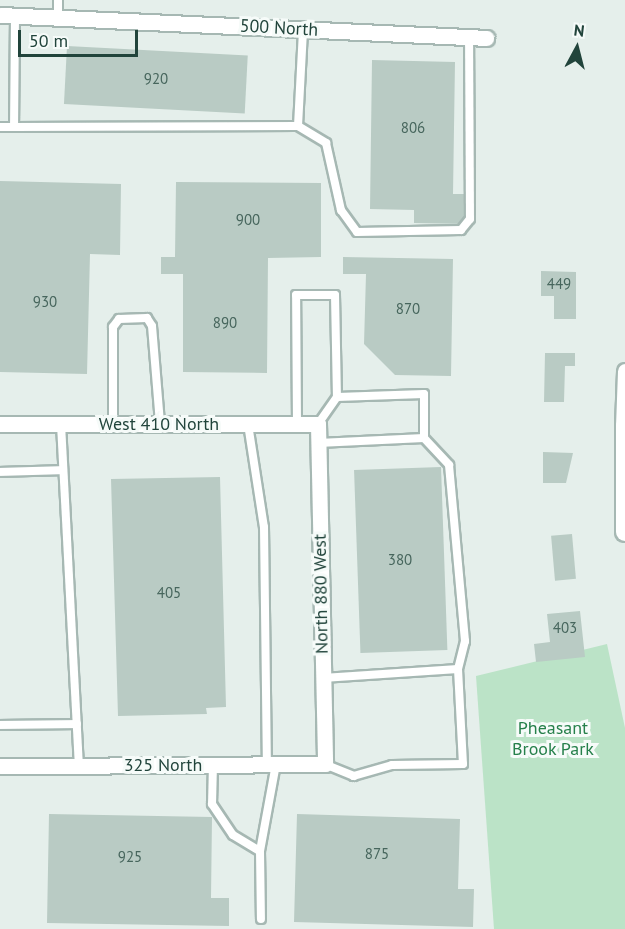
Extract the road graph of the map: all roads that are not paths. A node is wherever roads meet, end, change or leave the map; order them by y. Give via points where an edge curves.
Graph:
1 (58, 0) edge
2 (7, 16) edge
3 (58, 18) junction
4 (303, 30) junction
5 (469, 37) junction
6 (486, 38) dead end
7 (298, 126) junction
8 (0, 127) edge
9 (14, 127) junction
10 (625, 371) edge
11 (337, 397) junction
12 (0, 424) edge
13 (61, 424) junction
14 (112, 424) junction
15 (160, 424) junction
16 (248, 424) junction
17 (297, 424) junction
18 (318, 424) junction
19 (624, 426) edge
20 (424, 438) junction
21 (318, 443) junction
22 (63, 470) junction
23 (0, 471) edge
24 (625, 532) edge
25 (458, 669) junction
26 (323, 678) junction
27 (77, 724) junction
28 (0, 725) edge
29 (213, 764) junction
30 (272, 764) junction
31 (325, 764) junction
32 (79, 765) junction
33 (0, 766) edge
34 (260, 851) junction
35 (261, 919) dead end

1 - 3 lane
2 - 3 street, 500 North
2 - 9 lane
3 - 4 street, 500 North
4 - 5 street, 500 North
4 - 7 lane
5 - 6 street, 500 North
5 - 7 lane via 470,219 461,230 357,232 345,221 326,143
7 - 9 lane
8 - 9 lane
10 - 19 street
11 - 17 lane via 335,295 296,295
11 - 18 lane
11 - 20 lane via 424,394
12 - 13 street, West 410 North
13 - 14 street, West 410 North
13 - 22 lane
14 - 15 street, West 410 North
14 - 15 lane via 113,327 119,319 147,318 152,326
15 - 16 street, West 410 North
16 - 17 street, West 410 North
16 - 30 lane via 264,527
17 - 18 street, West 410 North
18 - 21 street, North 880 West
19 - 24 street
20 - 21 lane
20 - 25 lane via 449,465 465,640
21 - 26 street, North 880 West
22 - 23 lane
22 - 27 lane
25 - 26 lane
25 - 31 lane via 463,764 392,765 354,776
26 - 31 street, North 880 West
27 - 28 lane
27 - 32 lane
29 - 30 street, 325 North
29 - 32 street, 325 North
29 - 34 lane via 212,804 233,835
30 - 31 street, 325 North
30 - 34 lane
32 - 33 street, 325 North
34 - 35 lane

